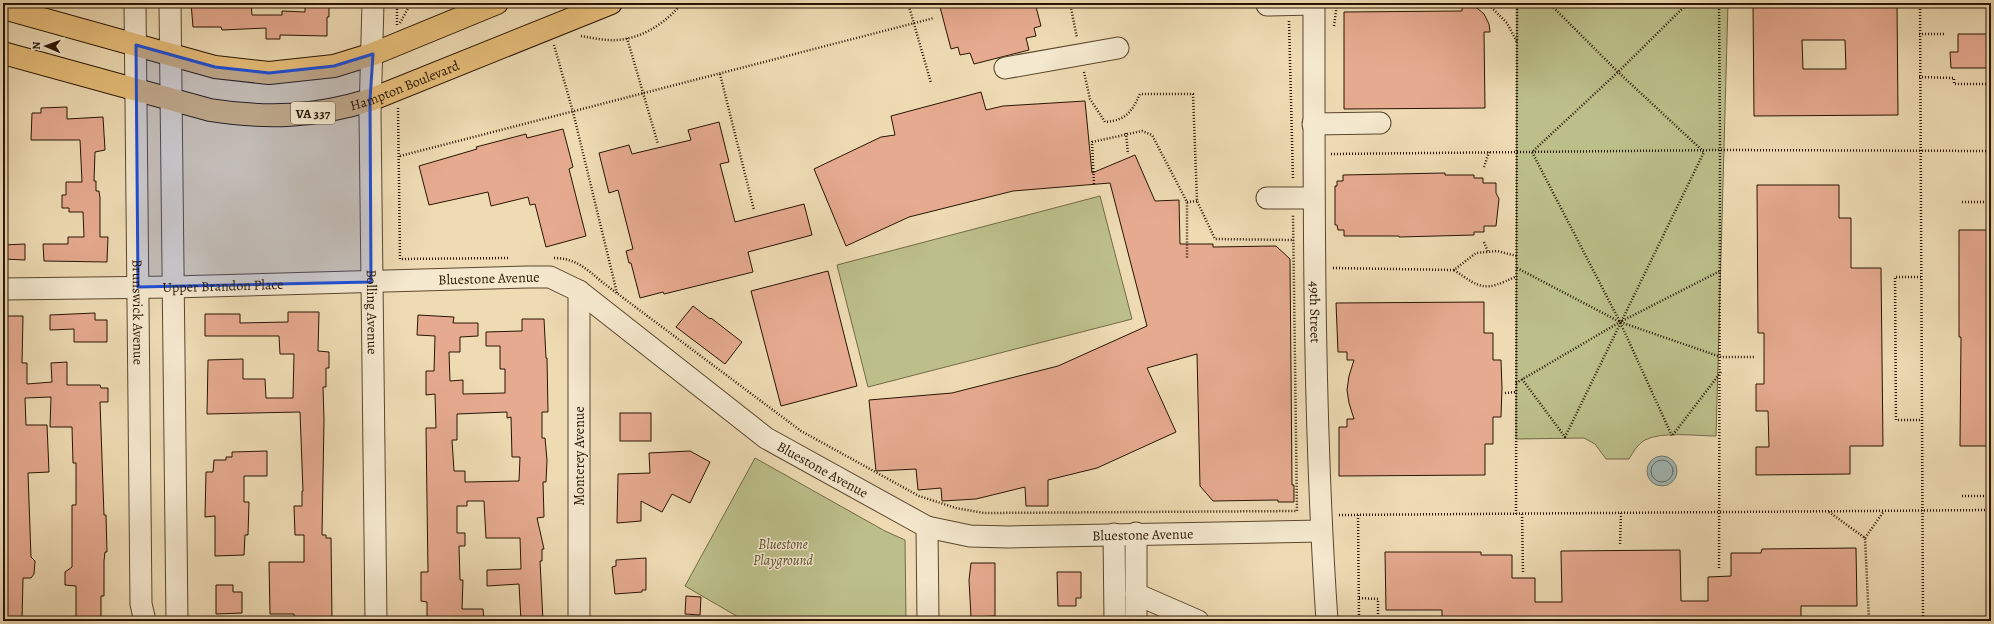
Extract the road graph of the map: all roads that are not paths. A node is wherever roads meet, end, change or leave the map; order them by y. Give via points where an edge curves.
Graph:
1 (135, 3) edge
2 (170, 3) edge
3 (373, 3) edge
4 (497, 3) edge
5 (611, 3) edge
6 (1314, 3) edge
7 (1267, 4) dead end
8 (3, 8) edge
9 (136, 45) junction
10 (1118, 48) dead end
11 (3, 52) edge
12 (171, 54) junction
13 (373, 54) junction
14 (1006, 68) dead end
15 (136, 90) junction
16 (171, 100) junction
17 (370, 100) junction
18 (1380, 123) dead end
19 (1314, 124) junction
20 (1267, 198) dead end
21 (1303, 198) junction
22 (371, 282) junction
23 (138, 287) junction
24 (173, 287) junction
25 (3, 289) edge
26 (579, 291) junction
27 (927, 527) junction
28 (1321, 531) junction
29 (1136, 533) junction
30 (1114, 534) junction
31 (1136, 594) junction
32 (145, 621) edge
33 (176, 621) edge
34 (376, 621) edge
35 (579, 621) edge
36 (928, 621) edge
37 (1115, 621) edge
38 (1136, 621) edge
39 (1198, 621) edge
40 (1327, 621) edge

1 - 9 street, Brunswick Avenue
2 - 12 street
3 - 13 street, Bolling Avenue
4 - 13 main road
5 - 17 main road, Hampton Boulevard / VA 337
6 - 7 street
6 - 19 street, 49th Street
8 - 9 main road
9 - 12 main road
9 - 15 street, Brunswick Avenue
10 - 14 street
11 - 15 main road, Hampton Boulevard / VA 337
12 - 13 main road via 215,67 269,73 334,66
12 - 16 street
13 - 17 street, Bolling Avenue
15 - 16 main road, Hampton Boulevard / VA 337
15 - 23 street, Brunswick Avenue
16 - 17 main road, Hampton Boulevard / VA 337 via 240,115 279,117 341,109
16 - 24 street
17 - 22 street, Bolling Avenue
18 - 19 street
19 - 21 street, 49th Street
20 - 21 street
21 - 28 street, 49th Street via 1314,239 1316,413
22 - 24 street, Upper Brandon Place
22 - 26 street, Bluestone Avenue via 487,277 550,278
22 - 34 street, Bolling Avenue
23 - 24 street, Upper Brandon Place
23 - 25 street, Upper Brandon Place
23 - 32 street, Brunswick Avenue via 141,604
24 - 33 street
26 - 27 street, Bluestone Avenue via 766,438
26 - 35 street, Monterey Avenue
27 - 30 street, Bluestone Avenue via 970,536
27 - 36 street
28 - 29 street, Bluestone Avenue
28 - 40 street, 49th Street
29 - 30 street, Bluestone Avenue
29 - 31 street
30 - 37 street
31 - 38 street
31 - 39 street

